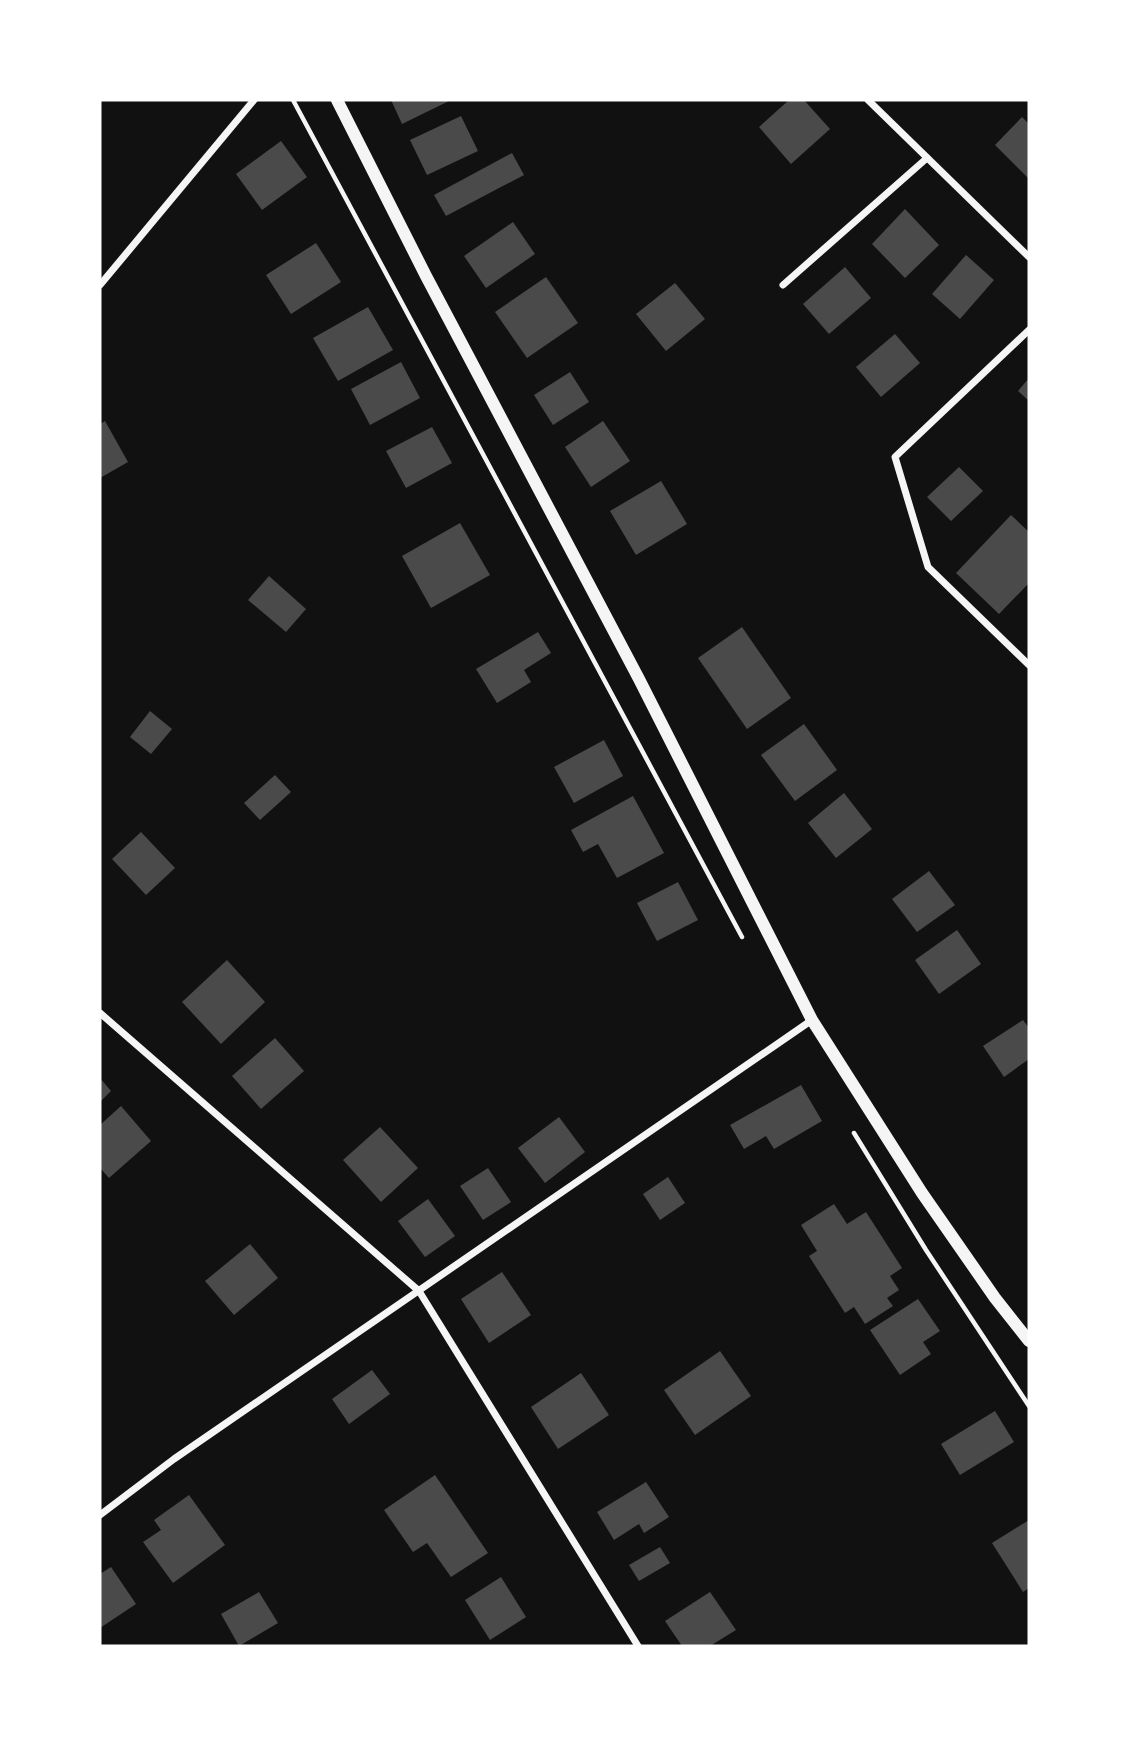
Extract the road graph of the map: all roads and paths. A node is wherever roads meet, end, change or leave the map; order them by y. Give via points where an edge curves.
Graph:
1 (254, 100) edge
2 (293, 100) edge
3 (337, 100) edge
4 (868, 100) edge
5 (928, 158) junction
6 (1029, 257) edge
7 (100, 285) edge
8 (783, 285) dead end
9 (1029, 330) edge
10 (1029, 665) edge
11 (747, 947) dead end
12 (100, 1013) edge
13 (812, 1020) junction
14 (849, 1124) dead end
15 (419, 1291) junction
16 (1029, 1341) edge
17 (1029, 1406) edge
18 (100, 1515) edge
19 (638, 1646) edge

1 - 7 street
2 - 11 path
3 - 13 street
4 - 5 street
5 - 6 street
5 - 8 street
9 - 10 street via 895,457 928,567
12 - 15 street
13 - 15 street
13 - 16 street via 922,1193
14 - 17 path
15 - 18 street
15 - 19 street

